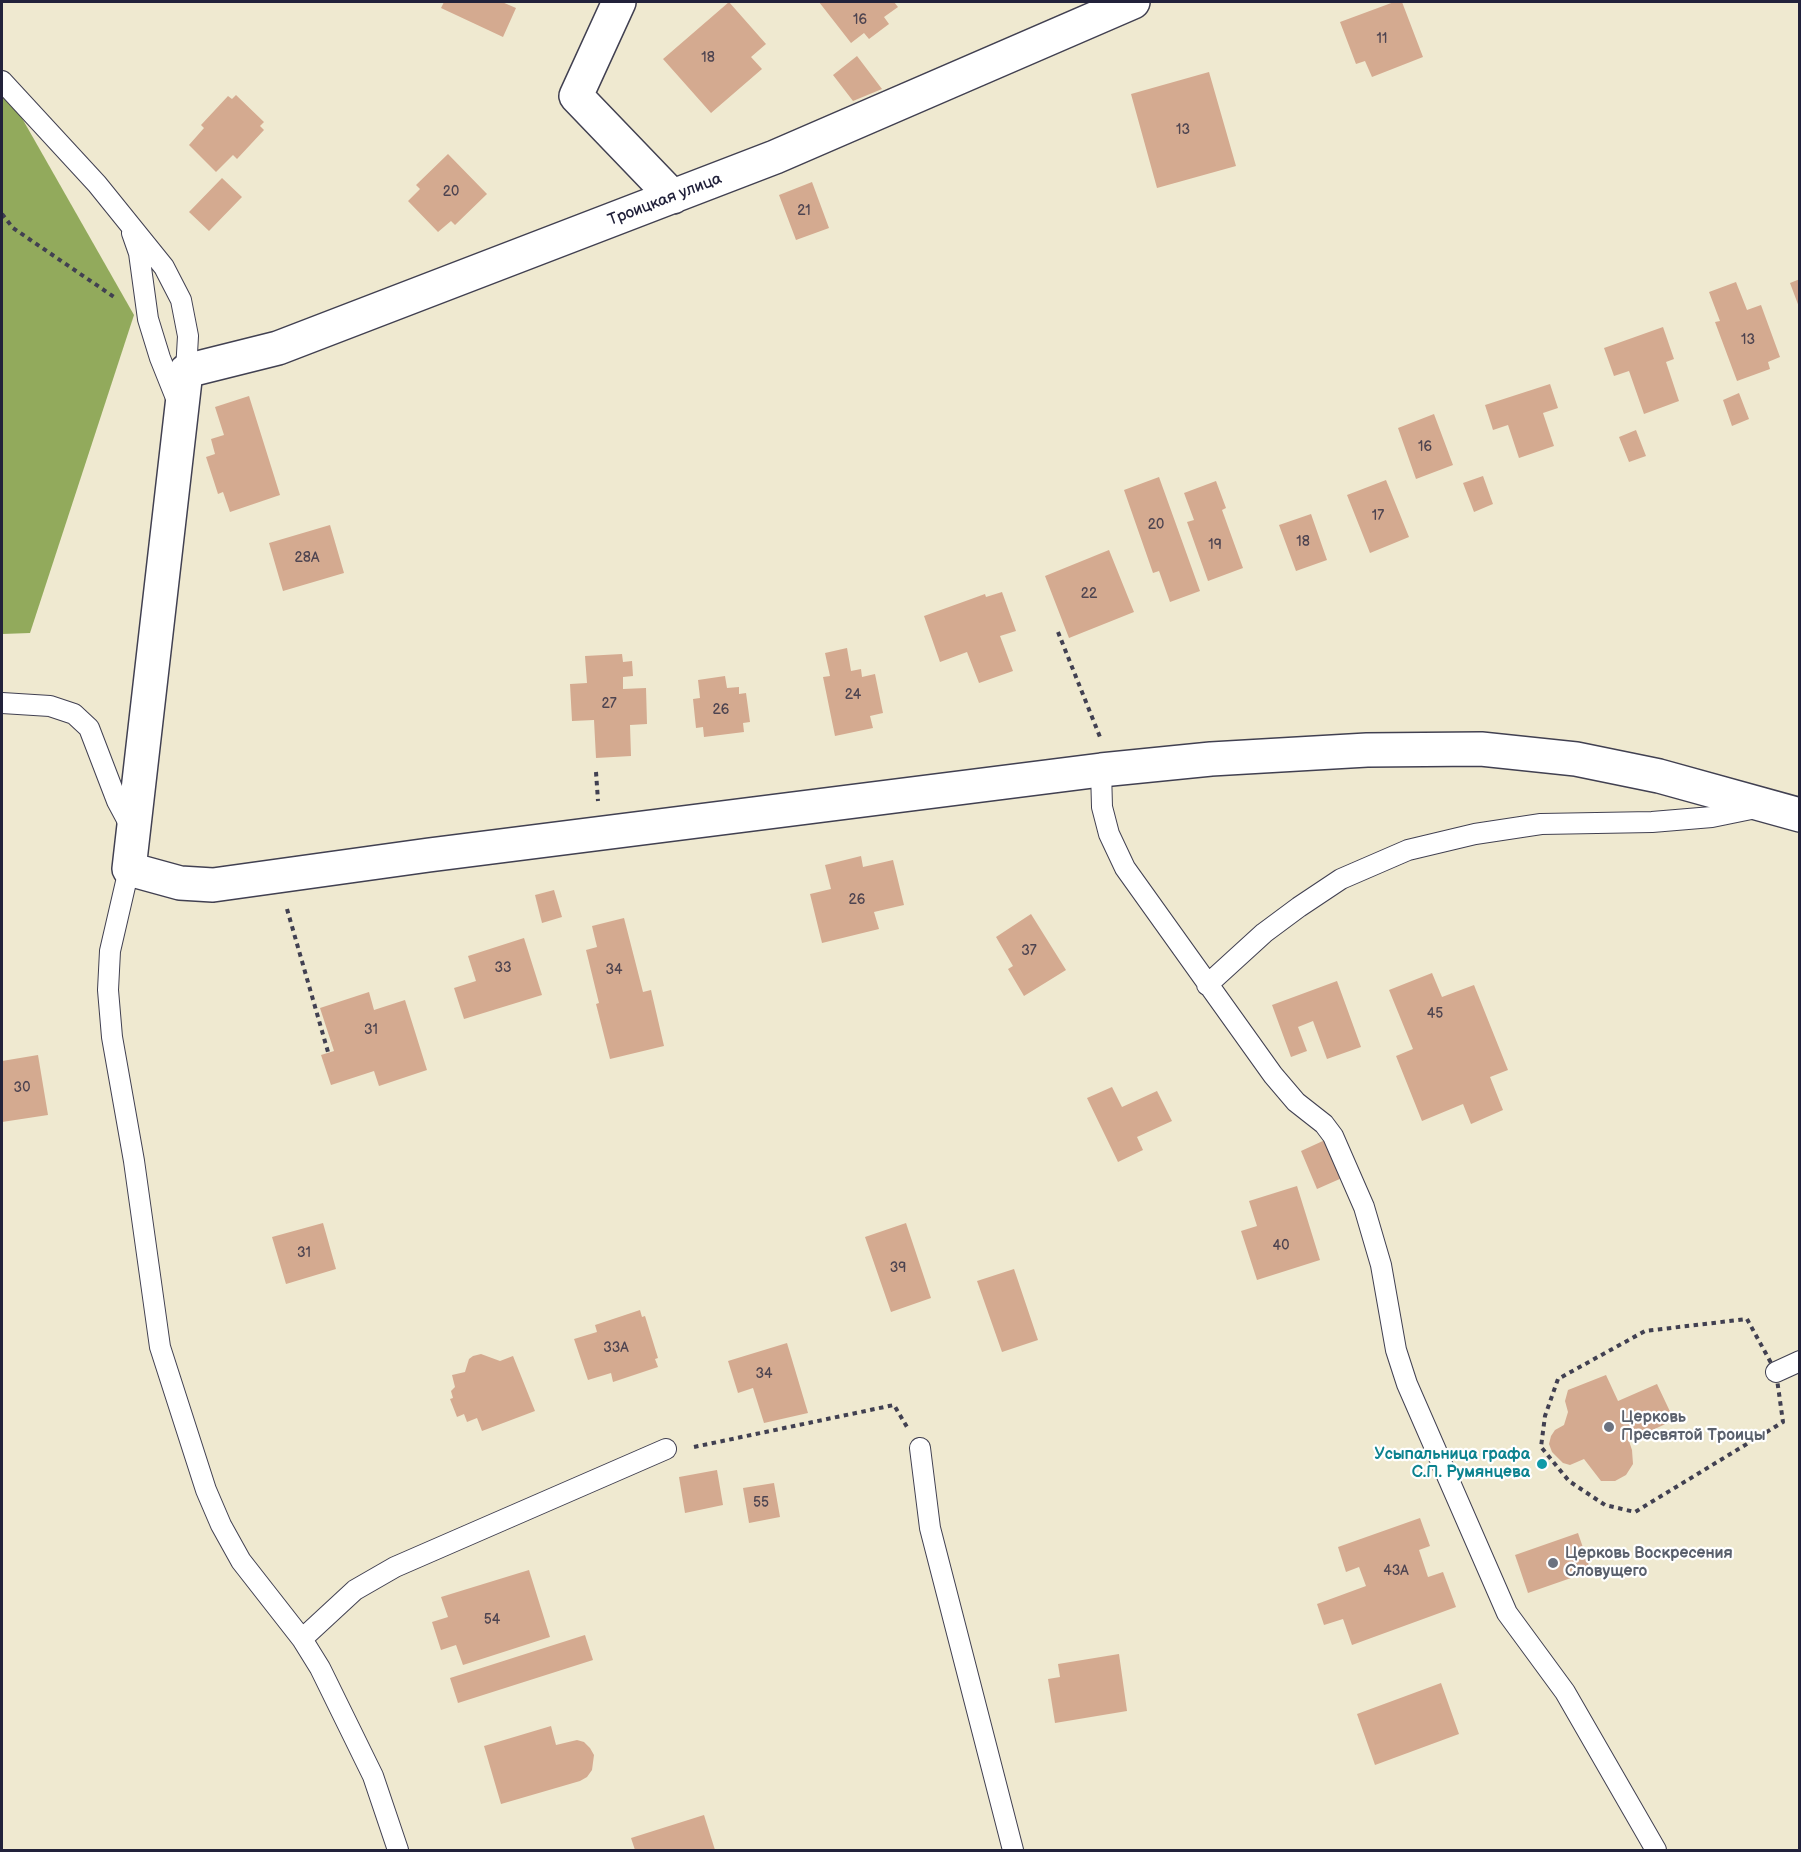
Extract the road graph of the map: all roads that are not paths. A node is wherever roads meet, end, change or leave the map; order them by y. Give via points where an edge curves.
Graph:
1 (619, 2) edge
2 (1133, 2) edge
3 (2, 81) edge
4 (673, 197) junction
5 (128, 220) junction
6 (186, 371) junction
7 (182, 411) junction
8 (2, 704) edge
9 (1101, 770) junction
10 (1767, 806) junction
11 (1800, 815) edge
12 (133, 831) junction
13 (129, 869) junction
14 (1207, 985) junction
15 (1800, 1361) edge
16 (1776, 1372) road end
17 (920, 1448) road end
18 (666, 1449) road end
19 (302, 1639) junction
20 (398, 1851) edge
21 (1012, 1851) edge
22 (1656, 1851) edge

1 - 4 street via 576,96
2 - 4 street, Троицкая улица
3 - 5 lane
4 - 6 street, Троицкая улица via 278,348
5 - 6 lane via 164,267 181,300 188,336
5 - 7 lane via 139,253 148,319
6 - 7 street
7 - 12 street
8 - 12 lane via 51,706 74,714 90,728 117,801
9 - 10 street via 1334,752 1481,749 1607,765
9 - 13 street via 213,885 180,883
9 - 14 lane via 1102,807 1125,868
10 - 11 street
10 - 14 lane via 1712,817 1652,822 1541,824 1408,850 1341,879 1299,907
12 - 13 street
13 - 19 lane via 110,951 108,990 160,1347 221,1525 243,1565
14 - 22 lane via 1273,1075 1334,1136 1364,1207 1407,1384 1507,1613 1565,1692
15 - 16 lane
17 - 21 lane via 930,1528
18 - 19 lane via 395,1567 354,1590
19 - 20 lane via 373,1776

